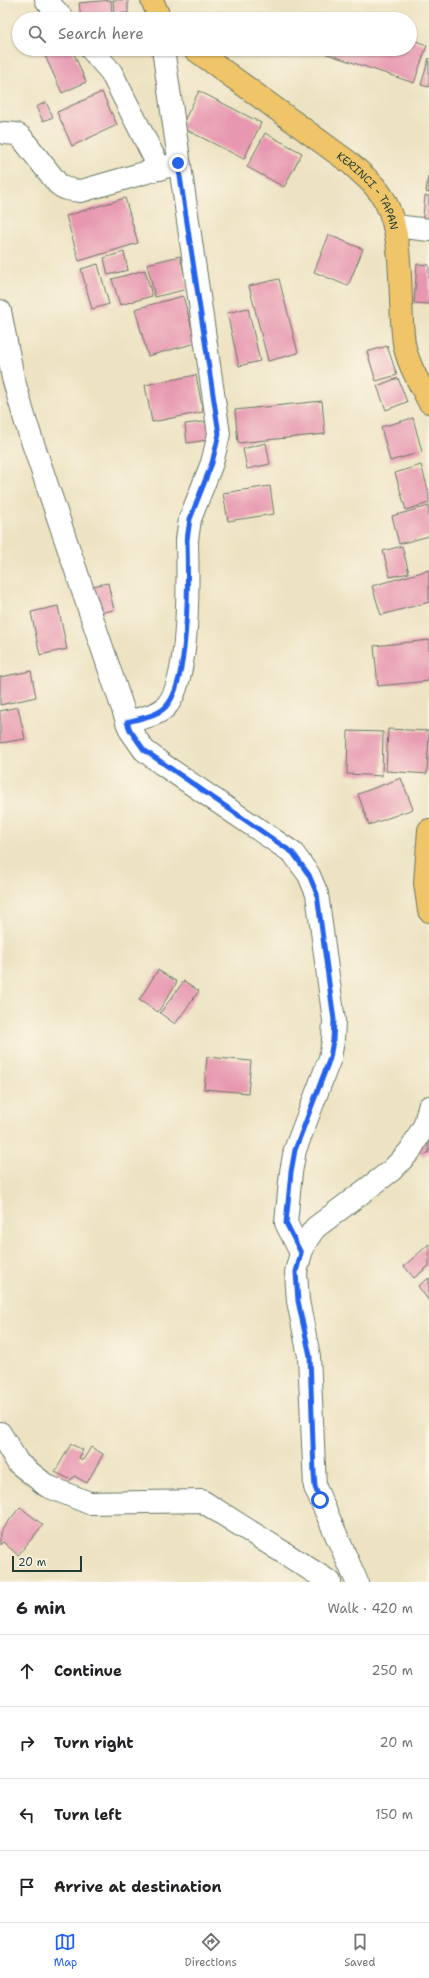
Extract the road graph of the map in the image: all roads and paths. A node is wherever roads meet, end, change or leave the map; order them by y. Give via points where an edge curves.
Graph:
1 (46, 0) edge
2 (57, 12) edge
3 (96, 56) edge
4 (163, 56) edge
5 (204, 56) edge
6 (4, 133) dead end
7 (169, 166) junction
8 (395, 226) junction
9 (429, 230) edge
10 (0, 311) edge
11 (429, 402) edge
12 (127, 722) junction
13 (429, 830) edge
14 (429, 911) edge
15 (429, 1107) edge
16 (301, 1253) junction
17 (0, 1433) edge
18 (330, 1582) edge
19 (357, 1582) edge

1 - 2 street
3 - 7 street via 111,72
4 - 7 street
5 - 8 highway, KERINCI - TAPAN via 350,163 372,182 385,201
6 - 7 street via 21,137 64,189 81,191
7 - 12 street via 219,434 212,463 190,519 182,665 174,693 168,705 157,713
8 - 9 street
8 - 11 highway, KERINCI - TAPAN via 404,344 413,370
10 - 12 street via 13,378 26,423
12 - 16 street via 144,750 293,853 309,875 317,894 334,1020 330,1058 295,1150 291,1172 286,1223
13 - 14 highway via 425,882
15 - 16 street via 425,1124 410,1151 392,1170 315,1228
16 - 19 street via 296,1272 298,1301 310,1356 315,1487
17 - 18 street via 18,1463 47,1486 89,1503 202,1500

